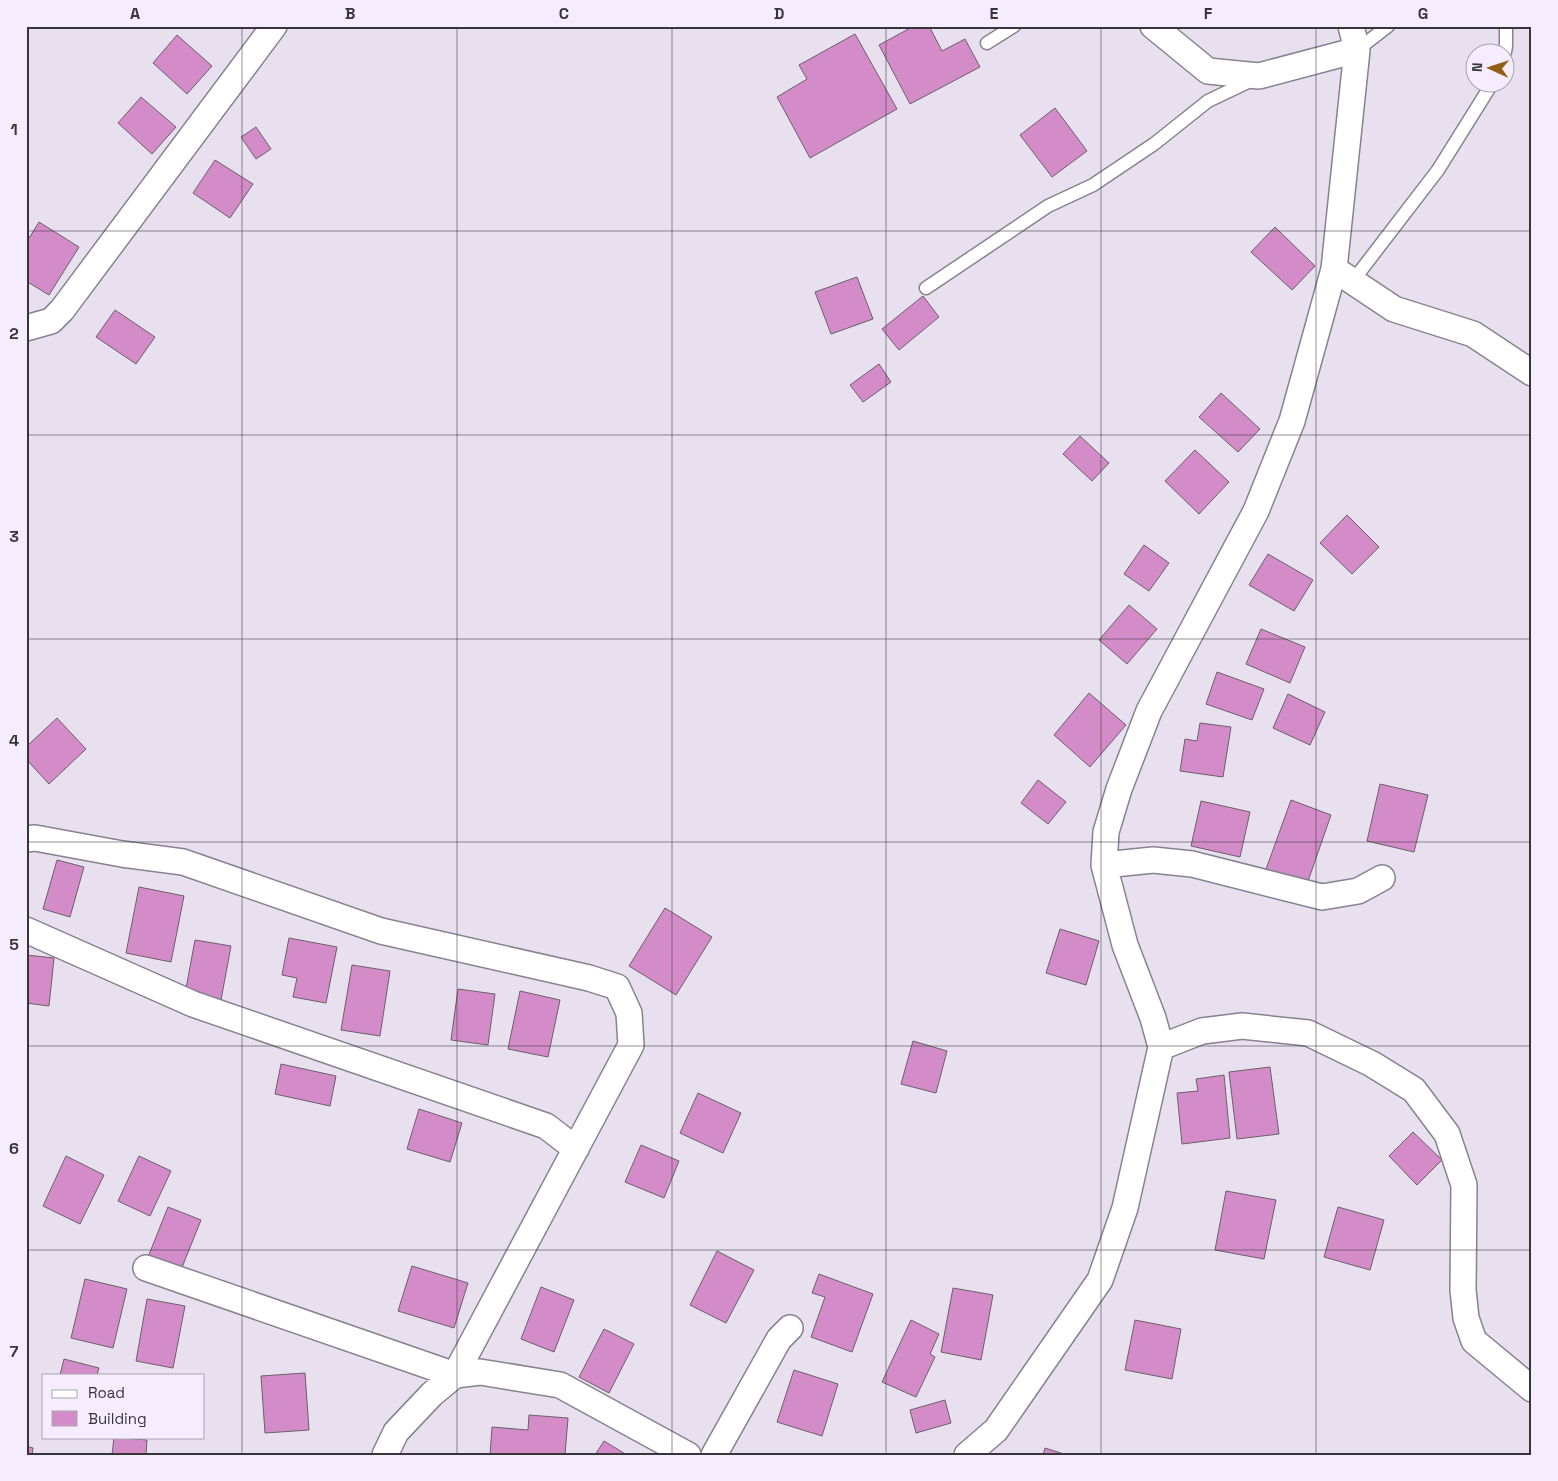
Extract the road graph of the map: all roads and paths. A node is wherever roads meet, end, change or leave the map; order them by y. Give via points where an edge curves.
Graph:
1 (274, 26) edge
2 (1014, 26) edge
3 (1153, 26) edge
4 (1351, 26) edge
5 (1388, 26) edge
6 (1506, 26) edge
7 (1506, 42) edge
8 (987, 43) dead end
9 (1357, 50) junction
10 (1259, 76) junction
11 (1487, 92) edge
12 (1343, 275) junction
13 (926, 288) dead end
14 (26, 328) edge
15 (1532, 373) edge
16 (26, 839) edge
17 (1104, 865) junction
18 (1382, 878) dead end
19 (26, 930) edge
20 (1161, 1047) junction
21 (576, 1149) junction
22 (146, 1268) dead end
23 (790, 1328) dead end
24 (455, 1375) junction
25 (1532, 1389) edge
26 (385, 1455) edge
27 (688, 1455) edge
28 (714, 1455) edge
29 (967, 1455) edge

1 - 14 street via 62,310 51,321
2 - 8 lane
3 - 10 street via 1208,71
4 - 9 street
5 - 9 lane
6 - 7 lane
9 - 10 street
9 - 12 street
10 - 13 lane via 1208,102 1093,185 1048,206
11 - 12 lane via 1438,170
12 - 15 street via 1394,309 1473,334
12 - 17 street via 1292,421 1256,511 1149,711 1118,789 1106,832
16 - 21 street via 183,862 381,931 579,975 617,987 629,1013 631,1045
17 - 18 street via 1153,860 1192,864 1322,897 1358,891
17 - 20 street via 1125,945
19 - 21 street via 193,1004 546,1126
20 - 25 street via 1202,1030 1242,1026 1308,1033 1372,1064 1414,1090 1448,1134 1464,1185 1463,1290 1466,1318 1474,1341
20 - 29 street via 1125,1208 1100,1280 996,1430
21 - 24 street
22 - 24 street
23 - 28 street via 779,1339
24 - 26 street via 396,1432
24 - 27 street via 480,1372 560,1385

